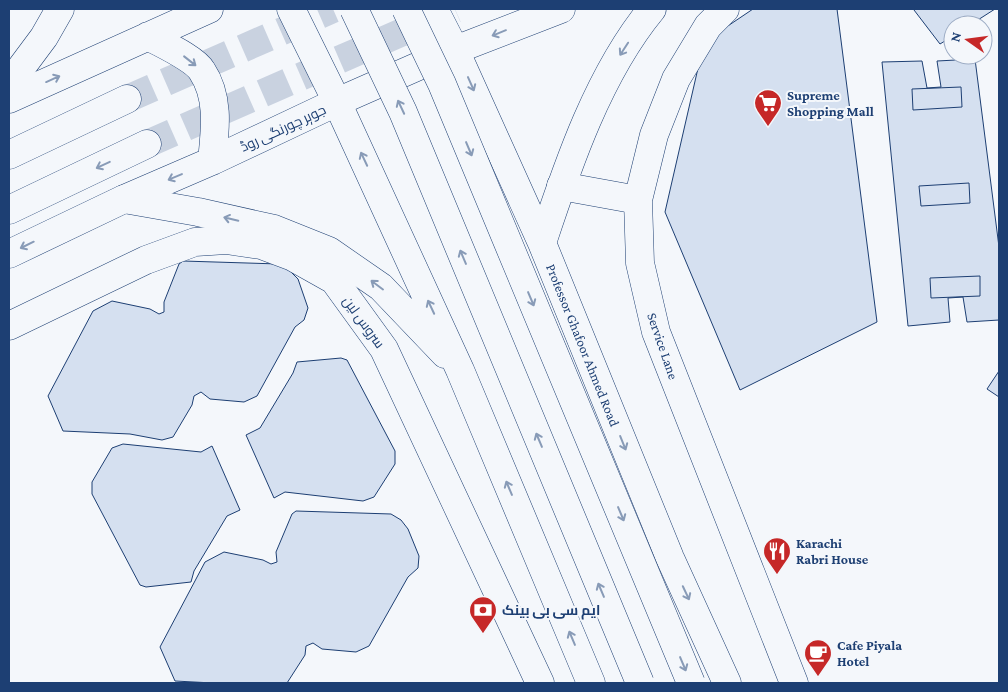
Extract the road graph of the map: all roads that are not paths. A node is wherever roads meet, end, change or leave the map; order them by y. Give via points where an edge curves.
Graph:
1 (60, 9) edge
2 (209, 9) edge
3 (291, 9) edge
4 (354, 9) edge
5 (406, 9) edge
6 (434, 9) edge
7 (652, 9) edge
8 (725, 9) edge
9 (542, 11) edge
10 (148, 36) junction
11 (455, 50) junction
12 (9, 84) edge
13 (9, 99) edge
14 (127, 99) tunnel mouth
15 (338, 102) junction
16 (147, 144) tunnel mouth
17 (9, 155) edge
18 (212, 161) junction
19 (561, 186) junction
20 (124, 199) junction
21 (638, 200) junction
22 (9, 210) edge
23 (198, 212) junction
24 (195, 242) junction
25 (542, 243) junction
26 (9, 254) edge
27 (9, 326) edge
28 (460, 370) junction
29 (540, 683) edge
30 (591, 683) edge
31 (640, 683) edge
32 (691, 683) edge
33 (727, 683) edge
34 (794, 683) edge

1 - 12 main road via 44,37
2 - 10 main road
3 - 15 main road
31 -> 4 main road, bridge via 403,112
5 -> 32 main road, bridge via 442,84
6 - 11 main road, Professor Ghafoor Ahmed Road
7 -> 19 main road via 615,64 586,123
8 - 21 main road, Service Lane via 708,26 676,79 654,135
9 -> 11 main road, جوہر چورنگی روڈ
13 -> 10 main road
10 -> 18 main road via 202,70 214,97
11 - 15 main road, جوہر چورنگی روڈ
11 -> 25 main road, Professor Ghafoor Ahmed Road
14 - 17 main road
15 - 18 main road, جوہر چورنگی روڈ
28 -> 15 main road
16 -> 22 main road
18 -> 20 main road, جوہر چورنگی روڈ
19 - 21 main road
19 - 25 main road
20 - 23 main road
20 -> 26 main road, جوہر چورنگی روڈ
21 - 34 main road, Service Lane via 640,263 656,332
23 - 24 main road
28 -> 23 main road via 381,287 329,251 274,229
24 - 27 main road, سروس لین via 146,260
24 - 29 main road, سروس لین via 226,240 261,245 293,257 334,280 384,349
25 -> 33 main road, Professor Ghafoor Ahmed Road via 670,558
30 -> 28 main road

